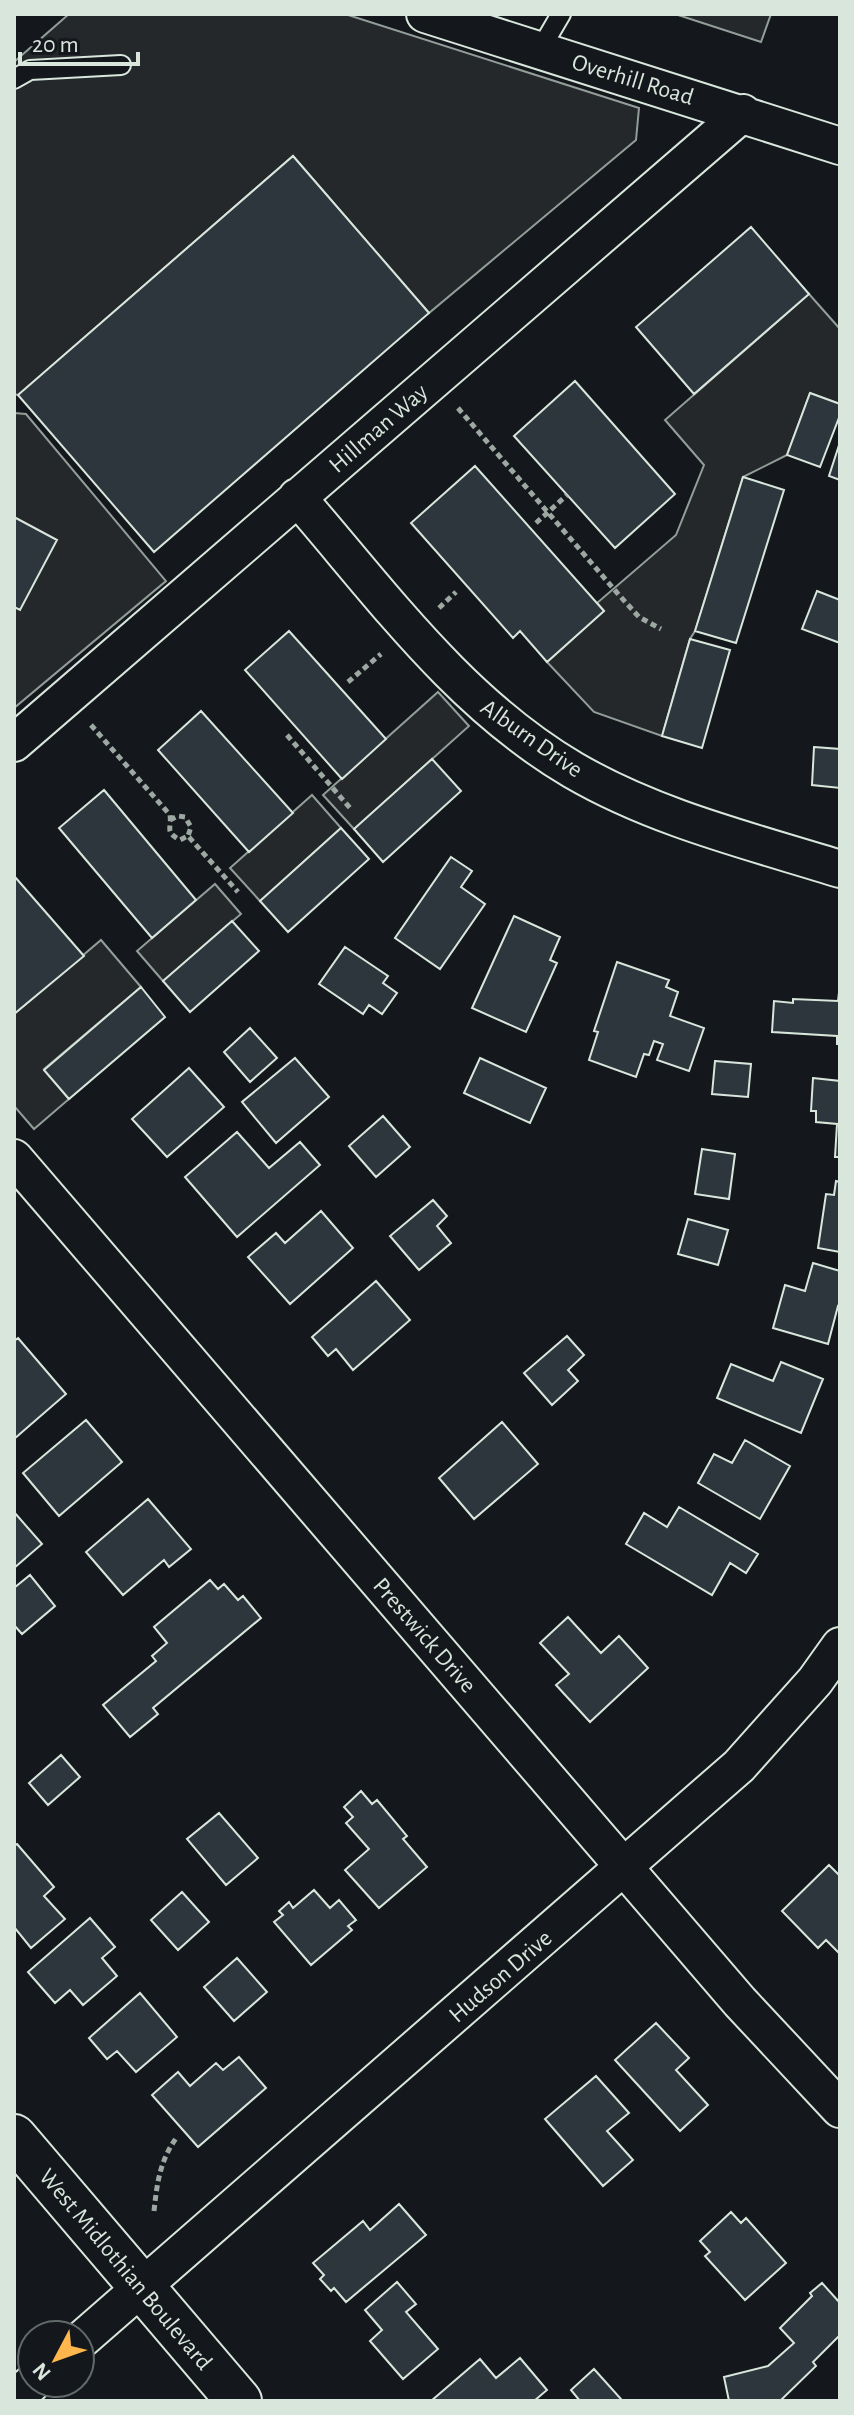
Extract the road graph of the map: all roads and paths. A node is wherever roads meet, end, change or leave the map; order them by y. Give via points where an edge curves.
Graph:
1 (425, 14) edge
2 (561, 14) edge
3 (540, 50) junction
4 (121, 65) dead end
5 (14, 79) edge
6 (743, 113) junction
7 (840, 146) edge
8 (434, 380) junction
9 (567, 495) dead end
10 (297, 497) junction
11 (548, 512) junction
12 (536, 523) dead end
13 (661, 629) dead end
14 (67, 698) junction
15 (287, 735) dead end
16 (14, 743) edge
17 (350, 808) dead end
18 (170, 820) junction
19 (188, 836) junction
20 (840, 869) edge
21 (238, 892) dead end
22 (14, 1158) edge
23 (840, 1646) edge
24 (625, 1867) junction
25 (840, 2109) edge
26 (14, 2137) edge
27 (177, 2137) dead end
28 (154, 2211) dead end
29 (142, 2287) junction
30 (96, 2327) edge
31 (239, 2401) edge

1 - 3 street, Overhill Road
2 - 3 lane
3 - 6 street, Overhill Road
4 - 5 lane via 30,70
6 - 7 street, Overhill Road
6 - 8 street, Hillman Way
8 - 10 street, Hillman Way
8 - 11 path
9 - 11 path
10 - 14 street, Hillman Way
10 - 20 street, Alburn Drive via 450,674 526,739 629,799
11 - 12 path
11 - 13 path via 639,617
14 - 16 street, Hillman Way
14 - 18 path
15 - 17 path
18 - 19 path via 171,835 180,840
18 - 19 path via 185,817 191,827
19 - 21 path
22 - 24 street, Prestwick Drive
23 - 24 street, Hudson Drive via 739,1766
24 - 25 street, Prestwick Drive
24 - 29 street, Hudson Drive
26 - 29 main road, West Midlothian Boulevard
27 - 28 path via 160,2168
29 - 30 street, Hudson Drive
29 - 31 main road, West Midlothian Boulevard

